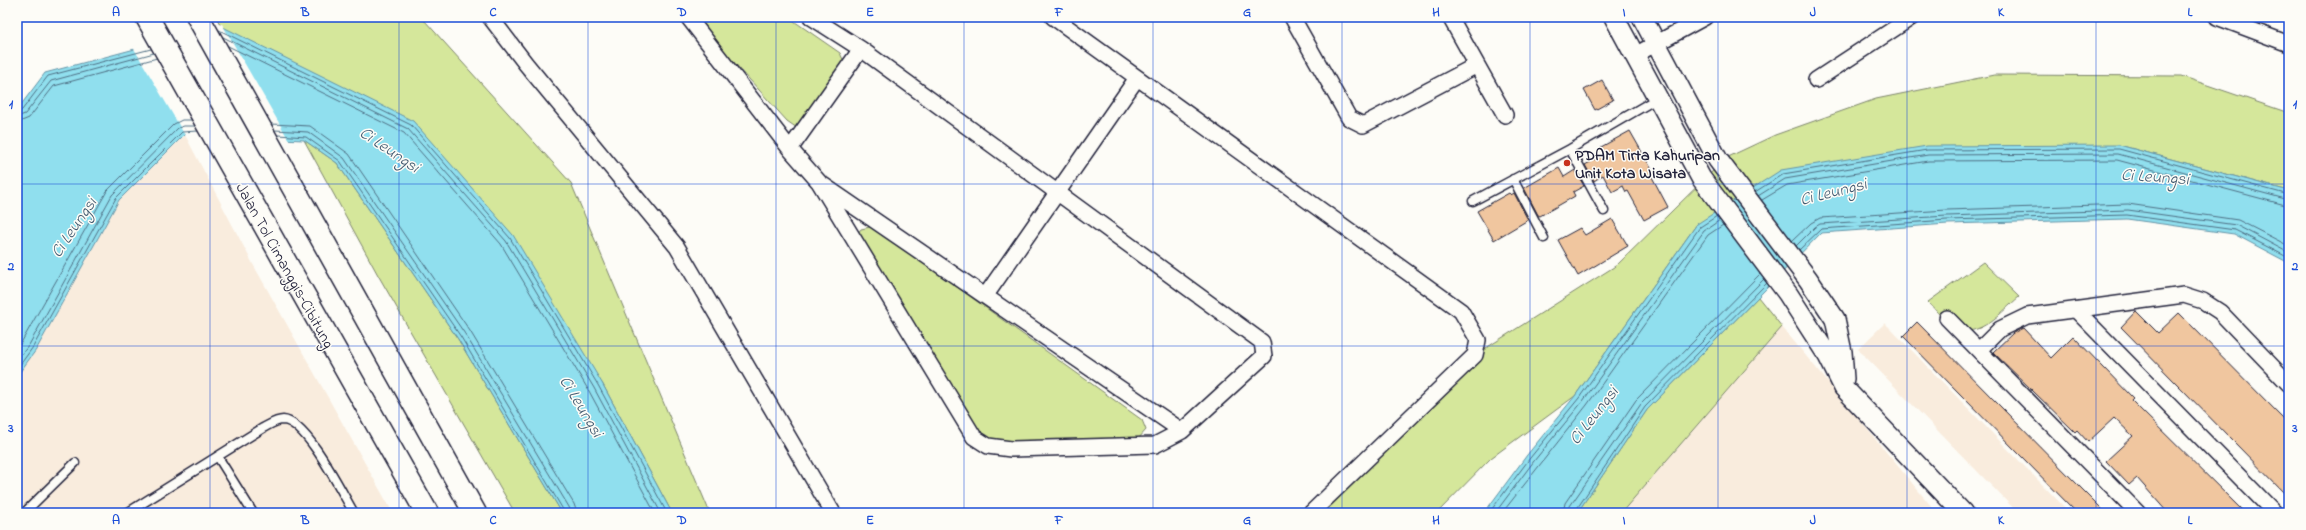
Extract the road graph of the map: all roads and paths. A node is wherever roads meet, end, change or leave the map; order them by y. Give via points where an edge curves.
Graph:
1 (147, 17) edge
2 (198, 17) edge
3 (490, 17) edge
4 (688, 17) edge
5 (811, 17) edge
6 (1053, 17) edge
7 (1292, 17) edge
8 (1450, 17) edge
9 (1614, 17) edge
10 (1642, 17) edge
11 (1705, 17) edge
12 (1912, 17) edge
13 (2217, 17) edge
14 (1656, 43) junction
15 (2289, 44) edge
16 (861, 49) junction
17 (1635, 55) junction
18 (1477, 65) junction
19 (1137, 78) junction
20 (1816, 80) dead end
21 (1658, 98) junction
22 (1504, 115) dead end
23 (1570, 148) junction
24 (790, 149) junction
25 (1513, 180) junction
26 (819, 182) junction
27 (1056, 192) junction
28 (1473, 201) dead end
29 (1604, 211) dead end
30 (1544, 238) dead end
31 (986, 295) junction
32 (2076, 310) junction
33 (1948, 318) dead end
34 (1979, 350) junction
35 (2289, 384) edge
36 (1844, 388) junction
37 (1182, 431) junction
38 (218, 457) junction
39 (75, 463) dead end
40 (24, 513) edge
41 (127, 513) edge
42 (253, 513) edge
43 (354, 513) edge
44 (426, 513) edge
45 (475, 513) edge
46 (833, 513) edge
47 (1311, 513) edge
48 (1963, 513) edge
49 (2138, 513) edge
50 (2275, 513) edge

1 - 44 highway, Jalan Tol Cimanggis–Cibitung
2 - 45 highway
3 - 46 street via 677,247
4 - 24 street
5 - 16 street
6 - 19 street
7 - 18 street via 1349,118 1363,125
8 - 18 street
9 - 17 street
10 - 14 street
11 - 14 street
12 - 20 street
13 - 15 street
14 - 17 street
14 - 36 street via 1718,160 1835,319 1842,352
16 - 24 street
16 - 27 street
17 - 21 street
18 - 22 street
19 - 27 street
19 - 47 street via 1461,311 1478,340 1475,355
21 - 23 lane
21 - 36 street via 1701,178 1788,294 1828,356
23 - 25 lane
23 - 29 lane
24 - 26 street
25 - 28 lane
25 - 30 lane
26 - 31 street
26 - 37 street via 974,437 988,446 1027,449 1155,445
27 - 31 street
27 - 37 street via 1262,342 1264,356
31 - 37 street
32 - 34 street via 2027,316 2000,329
32 - 35 street via 2184,295 2203,301 2220,312
32 - 50 street
33 - 34 street
34 - 49 street
36 - 48 street
38 - 41 lane
38 - 42 lane
38 - 43 lane via 276,421 288,421 302,430
39 - 40 lane

